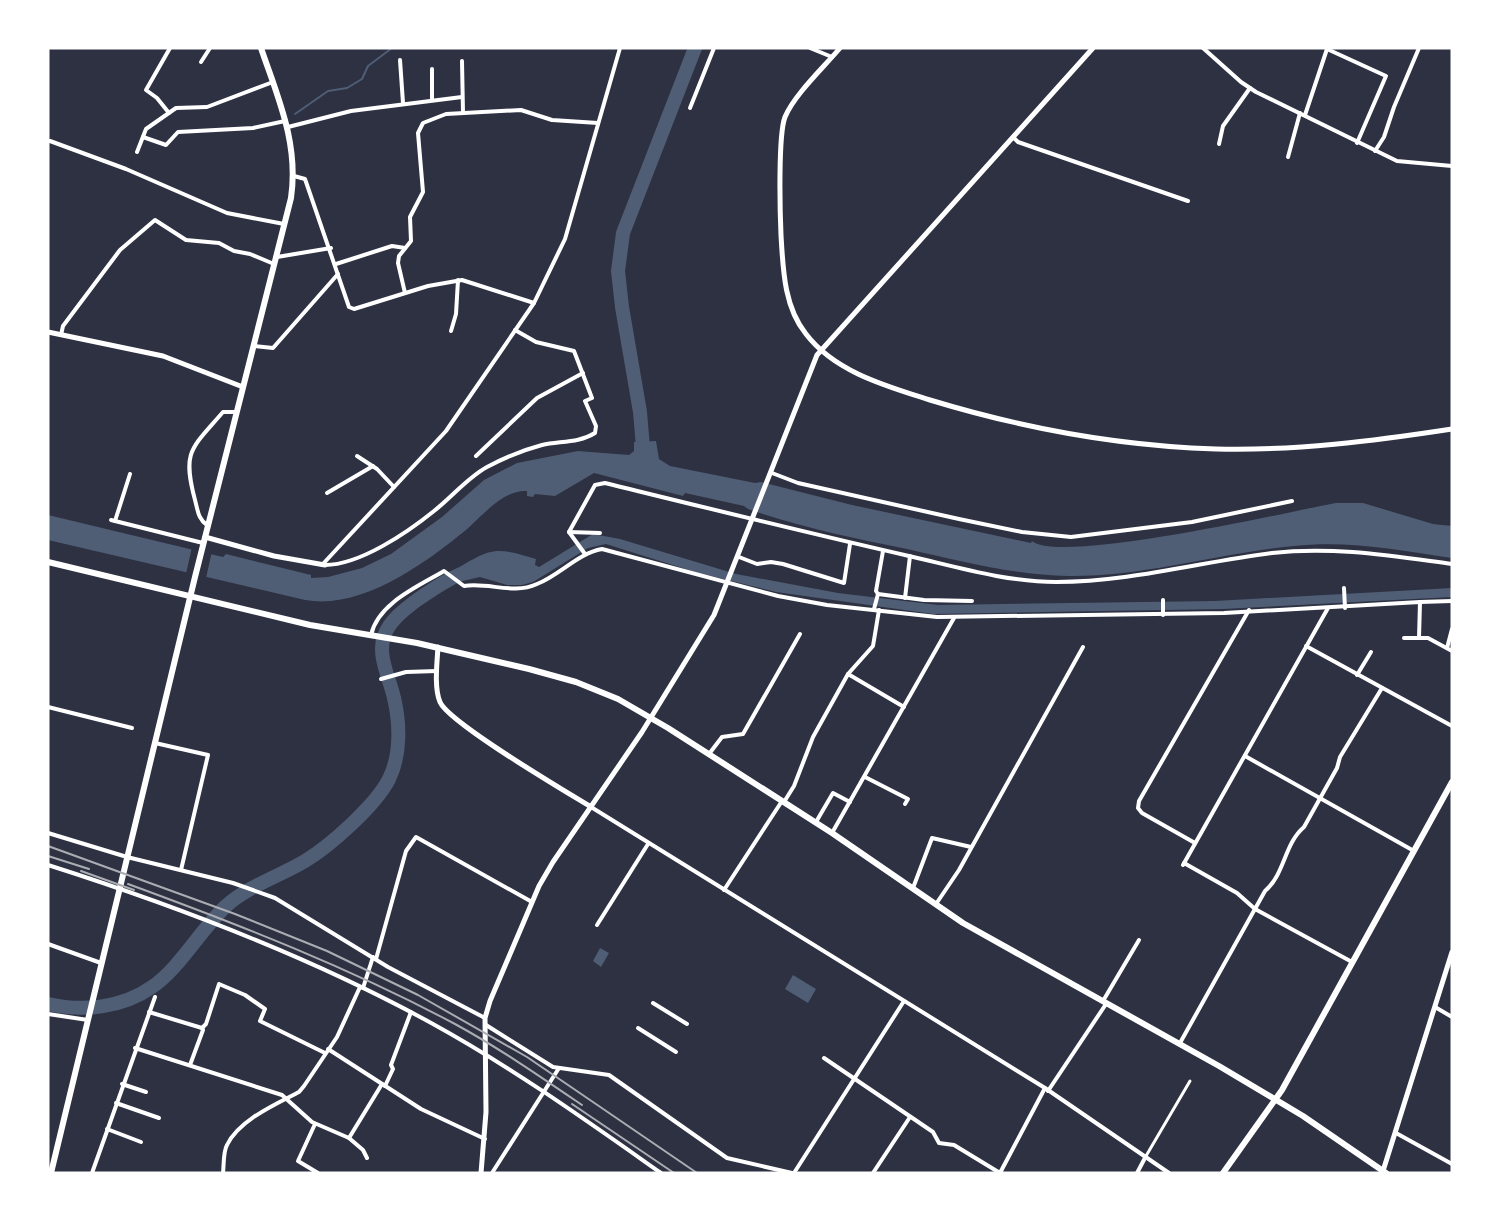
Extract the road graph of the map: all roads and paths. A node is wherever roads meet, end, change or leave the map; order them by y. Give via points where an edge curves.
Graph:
1 (170, 48) edge
2 (210, 48) edge
3 (261, 48) edge
4 (620, 48) edge
5 (714, 48) edge
6 (810, 48) edge
7 (840, 48) edge
8 (1093, 48) edge
9 (1203, 48) edge
10 (1327, 48) edge
11 (1419, 48) edge
12 (833, 57) junction
13 (400, 60) dead end
14 (462, 61) dead end
15 (201, 62) dead end
16 (432, 69) dead end
17 (273, 82) junction
18 (1250, 88) junction
19 (462, 97) junction
20 (432, 100) junction
21 (403, 103) junction
22 (690, 108) dead end
23 (169, 113) junction
24 (463, 113) junction
25 (1302, 114) junction
26 (598, 123) junction
27 (287, 124) junction
28 (143, 137) junction
29 (1013, 137) junction
30 (50, 141) dead end
31 (1357, 143) junction
32 (1219, 144) dead end
33 (1375, 151) junction
34 (136, 152) dead end
35 (1288, 157) dead end
36 (1452, 166) edge
37 (294, 176) junction
38 (1188, 201) dead end
39 (285, 224) junction
40 (331, 248) junction
41 (405, 248) junction
42 (275, 261) junction
43 (336, 264) junction
44 (338, 274) junction
45 (458, 280) junction
46 (405, 293) junction
47 (534, 303) junction
48 (515, 330) junction
49 (451, 331) dead end
50 (48, 332) edge
51 (60, 335) junction
52 (253, 346) junction
53 (820, 350) junction
54 (583, 373) junction
55 (243, 387) junction
56 (236, 412) junction
57 (1452, 429) edge
58 (357, 456) dead end
59 (476, 456) dead end
60 (373, 466) junction
61 (130, 474) dead end
62 (771, 477) junction
63 (394, 488) junction
64 (327, 493) dead end
65 (1292, 501) dead end
66 (755, 517) junction
67 (208, 525) junction
68 (569, 532) junction
69 (600, 533) dead end
70 (204, 542) junction
71 (850, 544) junction
72 (883, 551) junction
73 (585, 555) junction
74 (910, 556) junction
75 (739, 557) junction
76 (48, 562) edge
77 (1452, 564) edge
78 (323, 565) junction
79 (728, 583) junction
80 (1344, 590) dead end
81 (878, 595) junction
82 (190, 596) junction
83 (905, 598) junction
84 (1163, 600) dead end
85 (972, 601) dead end
86 (1452, 601) edge
87 (1420, 602) junction
88 (1345, 606) junction
89 (1328, 608) junction
90 (876, 609) junction
91 (1250, 610) junction
92 (1163, 615) junction
93 (954, 618) junction
94 (1452, 629) edge
95 (800, 634) dead end
96 (374, 636) junction
97 (1404, 638) dead end
98 (1419, 638) junction
99 (1306, 646) junction
100 (438, 647) junction
101 (1083, 647) dead end
102 (1446, 648) junction
103 (1452, 651) edge
104 (1371, 652) dead end
105 (437, 671) junction
106 (848, 674) junction
107 (1358, 675) junction
108 (381, 679) dead end
109 (1382, 688) junction
110 (48, 707) edge
111 (904, 707) junction
112 (651, 717) junction
113 (1452, 726) edge
114 (132, 728) dead end
115 (155, 742) junction
116 (709, 754) junction
117 (1245, 756) junction
118 (865, 777) junction
119 (1452, 782) edge
120 (1320, 798) junction
121 (850, 801) junction
122 (783, 802) junction
123 (905, 804) dead end
124 (591, 807) junction
125 (816, 823) junction
126 (48, 832) edge
127 (832, 833) junction
128 (1195, 843) junction
129 (648, 844) junction
130 (971, 847) junction
131 (1415, 852) junction
132 (128, 857) junction
133 (48, 865) edge
134 (181, 870) junction
135 (913, 888) junction
136 (120, 889) junction
137 (724, 890) junction
138 (532, 902) junction
139 (936, 904) junction
140 (1255, 909) junction
141 (597, 925) dead end
142 (1139, 940) dead end
143 (48, 944) edge
144 (1452, 952) edge
145 (375, 958) junction
146 (1353, 962) junction
147 (102, 963) junction
148 (362, 988) junction
149 (154, 997) dead end
150 (904, 1001) junction
151 (1104, 1002) junction
152 (653, 1003) dead end
153 (1435, 1007) junction
154 (149, 1012) junction
155 (411, 1012) junction
156 (48, 1014) edge
157 (1452, 1017) edge
158 (88, 1020) junction
159 (485, 1021) junction
160 (687, 1024) dead end
161 (202, 1028) junction
162 (638, 1028) dead end
163 (1180, 1043) junction
164 (135, 1048) junction
165 (327, 1051) junction
166 (676, 1052) dead end
167 (485, 1055) junction
168 (824, 1058) dead end
169 (190, 1065) junction
170 (559, 1068) junction
171 (856, 1080) junction
172 (1190, 1081) dead end
173 (122, 1084) junction
174 (384, 1085) junction
175 (1047, 1089) junction
176 (146, 1092) dead end
177 (543, 1092) junction
178 (287, 1098) junction
179 (1276, 1099) junction
180 (116, 1103) junction
181 (910, 1117) junction
182 (159, 1118) dead end
183 (315, 1124) junction
184 (107, 1129) junction
185 (1396, 1133) junction
186 (350, 1138) junction
187 (485, 1139) junction
188 (141, 1142) dead end
189 (1146, 1156) junction
190 (367, 1158) dead end
191 (50, 1164) edge
192 (1452, 1164) edge
193 (1384, 1172) edge
194 (51, 1173) edge
195 (92, 1173) edge
196 (223, 1173) edge
197 (318, 1173) edge
198 (481, 1173) edge
199 (492, 1173) edge
200 (661, 1173) edge
201 (793, 1173) edge
202 (873, 1173) edge
203 (1000, 1173) edge
204 (1137, 1173) edge
205 (1170, 1173) edge
206 (1223, 1173) edge

1 - 23 street via 146,90
2 - 15 street
3 - 17 main road
4 - 26 street
5 - 22 street
6 - 12 street
7 - 12 street
8 - 29 street
9 - 18 street
10 - 25 street
10 - 31 street via 1386,76
11 - 33 street
12 - 53 street via 785,116 782,166 784,279 797,321
13 - 21 street
14 - 19 street
16 - 20 street
17 - 23 street via 207,107 176,108
17 - 27 main road
18 - 25 street
18 - 32 street via 1223,126
19 - 20 street
19 - 24 street
20 - 21 street
21 - 27 street
23 - 28 street via 146,129
24 - 26 street via 521,110 552,120
24 - 41 street via 433,117 420,128 423,192 410,217 411,241
25 - 31 street
25 - 35 street
26 - 47 street via 565,239
27 - 28 street via 178,132 166,145
27 - 37 main road
28 - 34 street
29 - 38 street
29 - 53 street
30 - 39 street via 227,213
31 - 33 street
33 - 36 street via 1408,163
37 - 39 main road
37 - 40 street via 305,179
39 - 42 main road
40 - 42 street
40 - 43 street
41 - 43 street via 392,246
41 - 46 street via 398,263
42 - 51 street via 234,251 219,243 186,240 155,220 120,250
42 - 52 main road
43 - 44 street
44 - 46 street via 349,307 354,309
44 - 52 street via 273,348
45 - 46 street
45 - 47 street
45 - 49 street
47 - 48 street
48 - 54 street via 536,342 574,351
48 - 63 street via 446,431
50 - 51 street
51 - 55 street via 163,356
52 - 55 main road
53 - 57 street via 878,383 946,405 1126,442 1217,449 1333,445
53 - 62 street
54 - 59 street via 537,398
54 - 78 street via 592,398 585,402 596,426 595,433 585,439 542,445 503,459 481,470 434,511 395,538 350,560
55 - 56 main road
56 - 67 main road
56 - 67 street via 223,412 191,453 189,478 199,517
58 - 60 street
60 - 63 street
60 - 64 street
61 - 70 street via 113,521
62 - 65 street via 1022,532 1071,537 1184,523
62 - 66 street
63 - 78 street
66 - 68 street via 605,483 595,485
66 - 71 street
66 - 75 street
67 - 70 main road
68 - 69 street
68 - 73 street
70 - 78 street
70 - 82 main road
71 - 72 street
71 - 75 street via 844,584 783,564 757,564
72 - 74 street
72 - 81 street
73 - 79 street via 594,550 612,550
73 - 96 street via 538,584 522,589 486,584 464,586 446,572 396,601 374,626
74 - 77 street via 1004,577 1055,582 1128,577 1271,553 1316,550
74 - 83 street
75 - 79 street
76 - 82 main road
79 - 90 street via 827,605
79 - 112 street via 714,615
80 - 88 street
81 - 83 street
81 - 90 street
82 - 96 main road
82 - 115 main road
83 - 85 street
84 - 92 street
86 - 87 street
87 - 88 street
87 - 98 street
88 - 89 street
89 - 91 street
89 - 99 street
90 - 93 street
90 - 106 street via 873,646
91 - 92 street
91 - 128 street via 1139,801 1142,813
92 - 93 street
93 - 111 street
94 - 102 street
95 - 116 street via 743,734 722,737
96 - 100 main road
97 - 98 street
98 - 102 street via 1428,638
99 - 107 street
99 - 117 street
100 - 105 street
100 - 112 main road via 576,682
101 - 130 street
102 - 103 street
104 - 107 street
105 - 108 street via 406,672
105 - 124 street via 439,697 446,710
106 - 111 street
106 - 122 street
107 - 109 street
109 - 113 street
109 - 120 street
110 - 114 street
111 - 118 street
112 - 116 main road
112 - 124 street
115 - 132 main road
115 - 134 street via 208,755
116 - 122 main road
117 - 120 street
117 - 128 street
118 - 121 street
118 - 123 street via 908,799
119 - 131 main road
120 - 131 street
120 - 140 street
121 - 125 street via 833,793
121 - 127 street
122 - 125 main road
122 - 137 street
124 - 129 street
124 - 138 street via 553,862
125 - 127 main road
126 - 132 street
127 - 135 main road
128 - 140 street via 1183,864 1237,893
129 - 137 street
129 - 141 street
130 - 135 street via 932,838
130 - 139 street
131 - 146 main road
132 - 134 street
132 - 136 main road
133 - 136 street
134 - 145 street via 262,894
135 - 139 main road
136 - 147 main road
136 - 148 street via 279,950
137 - 150 street
138 - 145 street via 416,837 406,851
138 - 159 street
139 - 151 main road
140 - 146 street
140 - 163 street
142 - 151 street
143 - 147 street
144 - 153 street
145 - 148 street
145 - 159 street
146 - 179 main road
147 - 158 main road
148 - 155 street
148 - 165 street
149 - 154 street
150 - 171 street
150 - 175 street
151 - 163 main road
151 - 175 street
152 - 160 street
153 - 157 street
153 - 185 street
154 - 161 street
154 - 164 street
155 - 167 street
155 - 174 street
156 - 158 street
158 - 191 main road
159 - 167 street
159 - 170 street
161 - 165 street via 219,984 265,1009 260,1021
161 - 169 street
162 - 166 street
163 - 179 main road
164 - 169 street
164 - 173 street
165 - 174 street
165 - 178 street via 299,1092
167 - 177 street
167 - 187 street
168 - 171 street
169 - 178 street
170 - 177 street
170 - 201 street via 609,1075 727,1158
171 - 181 street
171 - 201 street
172 - 189 street
173 - 176 street
173 - 180 street
174 - 186 street
174 - 187 street via 421,1109
175 - 189 street
175 - 203 street
177 - 199 street
177 - 200 street
178 - 183 street
178 - 196 street via 236,1133 226,1146
179 - 193 main road
179 - 206 main road
180 - 182 street
180 - 184 street
181 - 202 street
181 - 203 street via 933,1132 939,1143 954,1145
183 - 186 street
183 - 197 street via 298,1161
184 - 188 street
184 - 195 street
185 - 192 street
185 - 193 street
186 - 190 street
187 - 198 street
189 - 204 street
189 - 205 street
191 - 194 main road

